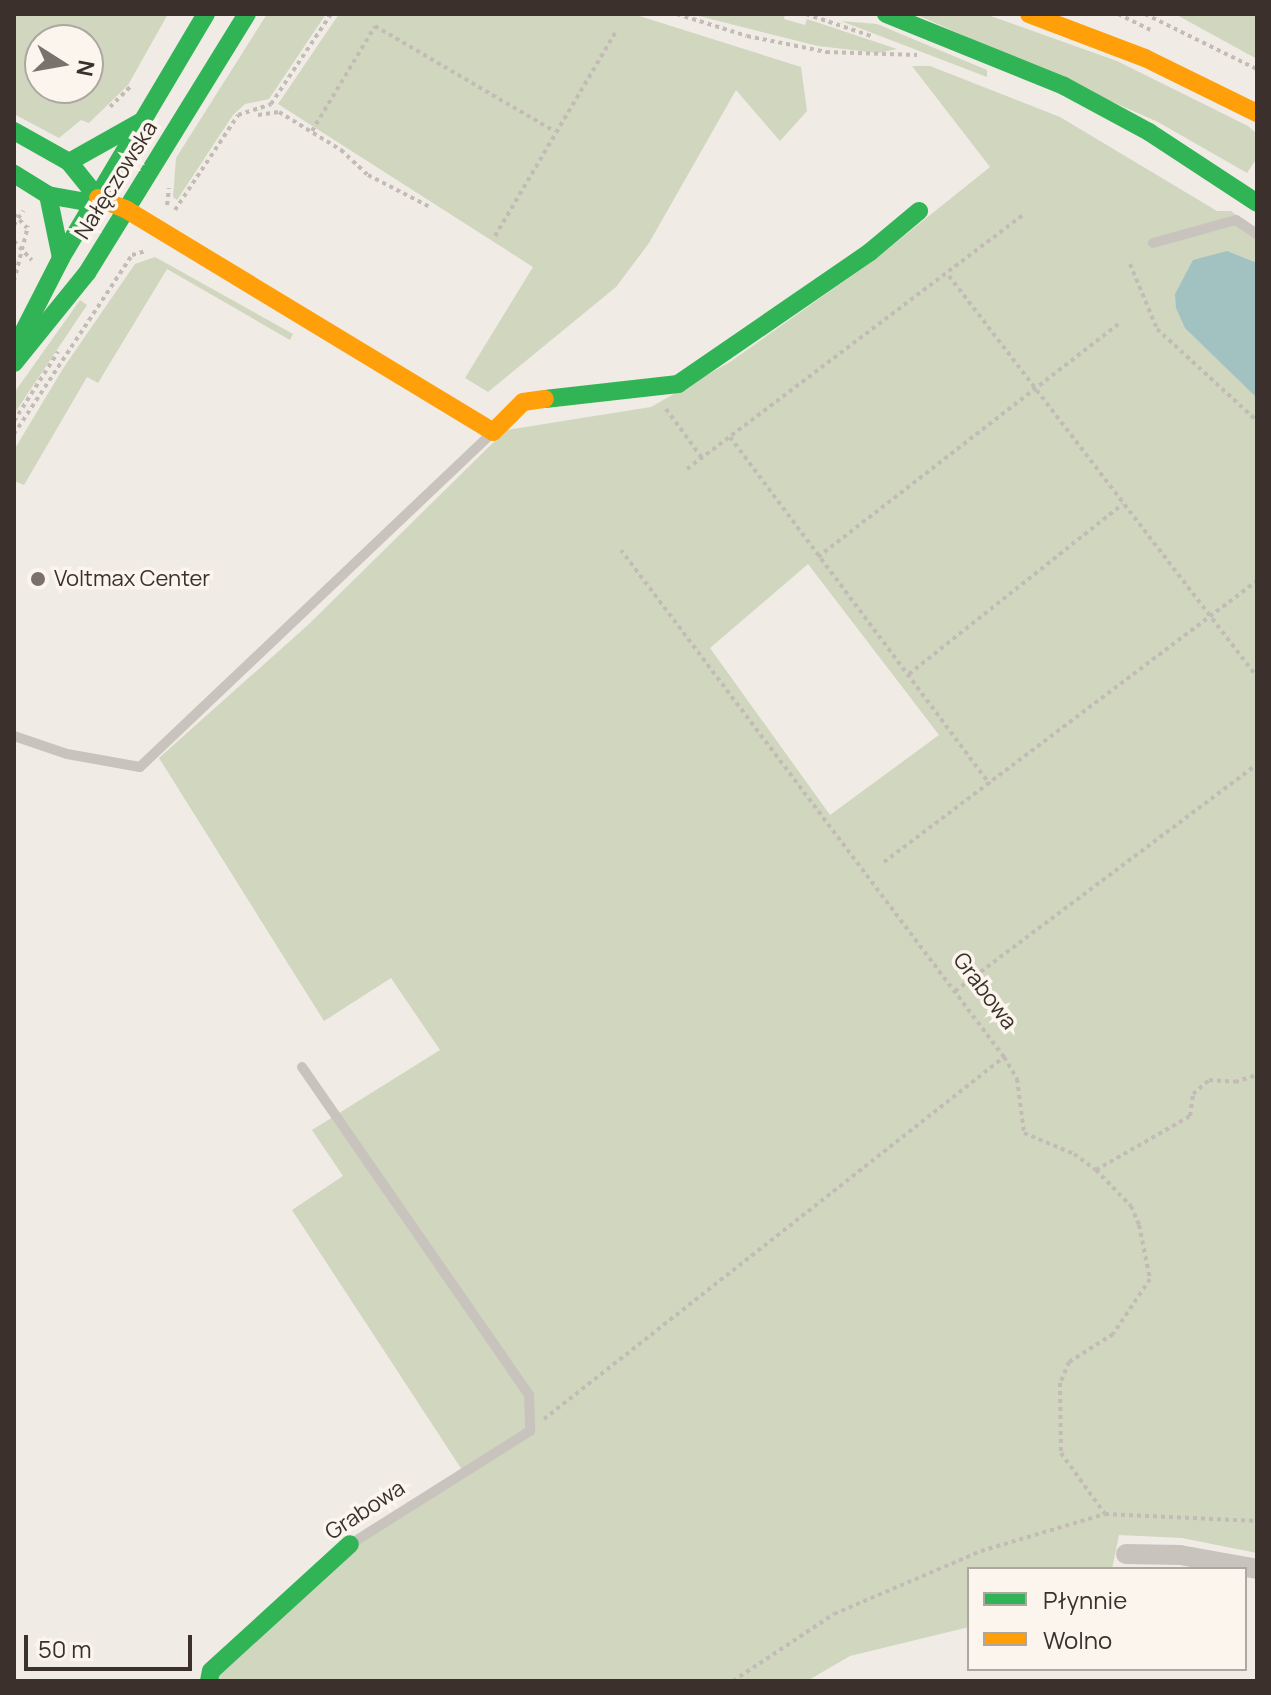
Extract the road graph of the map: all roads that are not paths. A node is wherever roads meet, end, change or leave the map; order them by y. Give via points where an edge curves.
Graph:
1 (206, 14) edge
2 (247, 14) edge
3 (886, 14) edge
4 (1029, 14) edge
5 (1256, 112) edge
6 (142, 121) junction
7 (14, 131) edge
8 (69, 162) junction
9 (14, 174) edge
10 (48, 195) junction
11 (98, 198) junction
12 (1257, 203) edge
13 (127, 210) junction
14 (919, 211) dead end
15 (1257, 234) edge
16 (1153, 243) dead end
17 (61, 258) junction
18 (14, 351) edge
19 (14, 363) edge
20 (493, 432) junction
21 (14, 736) edge
22 (302, 1067) dead end
23 (350, 1544) joint
24 (1126, 1554) dead end
25 (1246, 1567) edge
26 (209, 1681) edge

1 - 6 main road, Nałęczowska
2 - 13 main road, Nałęczowska
3 - 12 main road via 1064,86 1217,174
4 - 5 main road via 1145,58
6 - 8 main road
6 - 11 main road, Nałęczowska
7 - 8 main road
8 - 11 main road
9 - 10 main road
10 - 11 main road via 81,201
10 - 17 main road
11 - 13 main road
11 - 17 main road, Nałęczowska
13 - 19 main road, Nałęczowska via 87,273
13 - 20 main road
14 - 20 main road via 870,252 678,384 523,402
15 - 16 lane via 1236,220
17 - 18 main road, Nałęczowska
20 - 21 lane via 140,767 67,754
22 - 23 lane, Grabowa via 529,1395 530,1431
23 - 26 main road, Grabowa via 211,1671
24 - 25 street via 1180,1555

